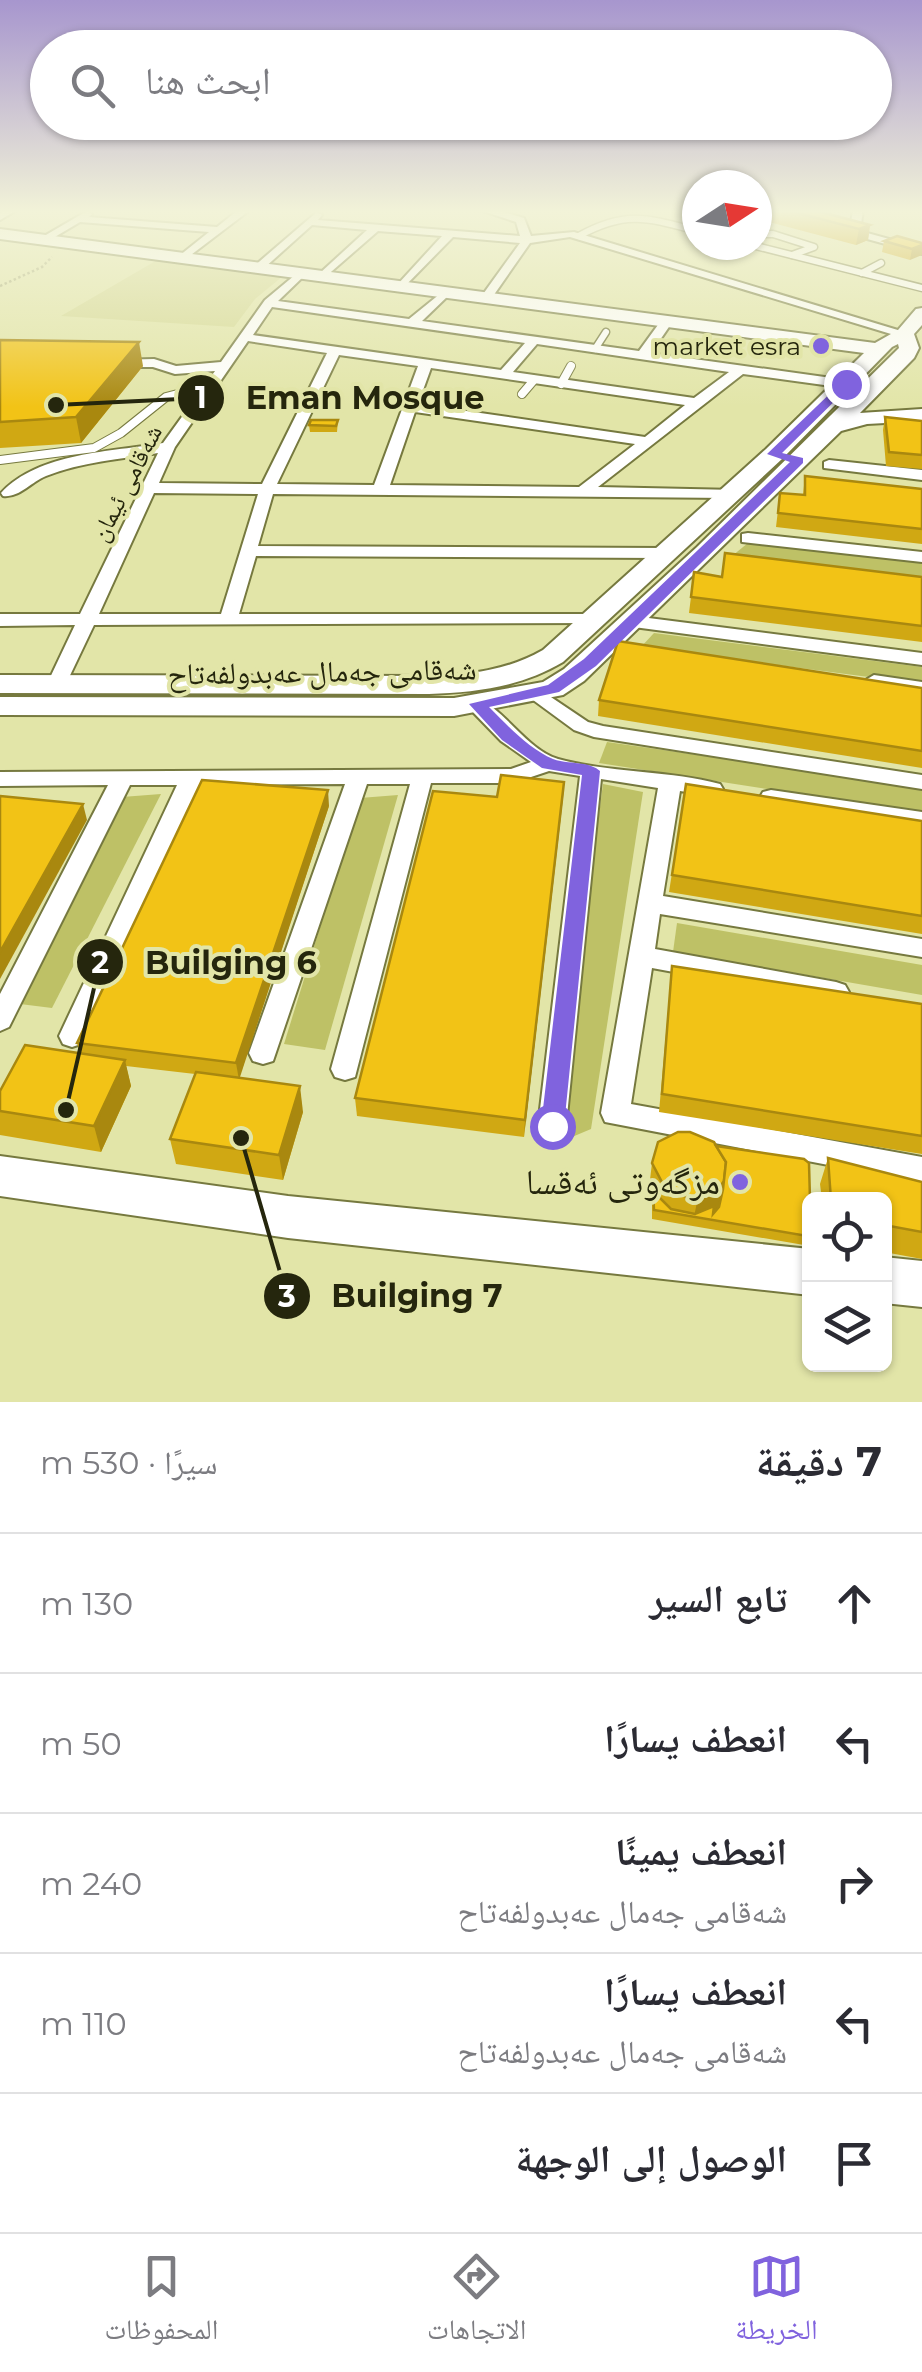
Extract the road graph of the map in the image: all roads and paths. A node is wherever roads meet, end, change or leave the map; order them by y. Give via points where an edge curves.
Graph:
1 (23, 275) edge
2 (298, 275) edge
3 (327, 275) edge
4 (412, 275) edge
5 (503, 275) edge
6 (730, 275) edge
7 (872, 275) edge
8 (0, 286) edge
9 (402, 286) junction
10 (922, 288) edge
11 (446, 292) junction
12 (487, 298) junction
13 (269, 303) junction
14 (666, 321) junction
15 (412, 323) junction
16 (913, 323) edge
17 (606, 332) dead end
18 (244, 337) junction
19 (534, 340) junction
20 (595, 349) junction
21 (335, 350) junction
22 (879, 350) junction
23 (643, 356) junction
24 (100, 362) edge
25 (426, 364) junction
26 (225, 366) junction
27 (571, 366) dead end
28 (740, 369) junction
29 (503, 376) junction
30 (534, 380) junction
31 (562, 384) junction
32 (846, 384) junction
33 (212, 385) junction
34 (876, 386) junction
35 (522, 394) dead end
36 (922, 403) edge
37 (697, 404) junction
38 (410, 407) junction
39 (922, 414) edge
40 (830, 429) junction
41 (646, 442) junction
42 (168, 447) junction
43 (786, 457) junction
44 (0, 460) edge
45 (829, 465) dead end
46 (922, 475) edge
47 (147, 488) junction
48 (267, 488) junction
49 (380, 490) junction
50 (582, 492) junction
51 (5, 493) edge
52 (730, 493) junction
53 (0, 510) edge
54 (748, 538) dead end
55 (249, 550) junction
56 (664, 554) junction
57 (922, 557) edge
58 (592, 619) junction
59 (0, 620) edge
60 (88, 620) junction
61 (228, 620) junction
62 (623, 638) junction
63 (922, 659) edge
64 (844, 677) edge
65 (0, 684) edge
66 (57, 684) junction
67 (922, 688) edge
68 (536, 693) junction
69 (477, 704) junction
70 (0, 706) edge
71 (548, 764) junction
72 (591, 771) junction
73 (358, 778) junction
74 (422, 778) junction
75 (0, 779) edge
76 (122, 779) junction
77 (191, 779) junction
78 (670, 782) junction
79 (922, 782) edge
80 (922, 820) edge
81 (650, 903) junction
82 (922, 948) edge
83 (641, 956) junction
84 (866, 998) edge
85 (0, 1020) edge
86 (72, 1036) dead end
87 (263, 1054) dead end
88 (345, 1069) dead end
89 (552, 1126) dead end
90 (922, 1170) edge
91 (0, 1176) edge
92 (802, 1271) edge
93 (892, 1281) edge
94 (922, 1284) edge

1 - 8 path
2 - 13 street, شەقامی ئیمان
3 - 9 main road
4 - 9 street
5 - 12 street
6 - 16 street
7 - 10 lane
9 - 11 main road
11 - 12 main road
11 - 15 street
12 - 14 main road
13 - 15 street
13 - 18 street, شەقامی ئیمان
14 - 22 main road
14 - 23 street
15 - 19 street
16 - 22 main road, شەقامی جەمال عەبدولفەتاح
16 - 34 main road, شەقامی جەمال عەبدولفەتاح via 907,353
17 - 20 lane
18 - 21 street
18 - 26 street, شەقامی ئیمان
19 - 20 street
19 - 29 street
20 - 23 street
21 - 25 street
21 - 48 street
22 - 32 main road, شەقامی جەمال عەبدولفەتاح
23 - 28 street
24 - 26 street via 175,370
25 - 29 street
25 - 38 street
26 - 33 street, شەقامی ئیمان
27 - 31 lane
28 - 32 street
28 - 37 street
29 - 30 street
30 - 31 street
30 - 35 lane
31 - 37 street
32 - 43 main road, شەقامی جەمال عەبدولفەتاح
33 - 42 street, شەقامی ئیمان
33 - 44 lane via 166,397 94,448
34 - 36 main road via 889,398
34 - 40 main road, شەقامی جەمال عەبدولفەتاح
37 - 41 street
38 - 41 street
38 - 49 street
39 - 40 main road via 866,418
40 - 43 main road, شەقامی جەمال عەبدولفەتاح
41 - 50 street
42 - 47 street, شەقامی ئیمان
42 - 51 street via 45,472
43 - 52 main road, شەقامی جەمال عەبدولفەتاح
43 - 62 main road, شەقامی جەمال عەبدولفەتاح via 716,553
45 - 46 street
47 - 48 street
47 - 60 street, شەقامی ئیمان
48 - 49 street
48 - 55 street
49 - 50 street
50 - 52 street
51 - 53 street
52 - 56 main road, شەقامی جەمال عەبدولفەتاح
54 - 57 street
55 - 56 street
55 - 61 street
56 - 58 main road, شەقامی جەمال عەبدولفەتاح
58 - 61 street
58 - 66 main road, شەقامی جەمال عەبدولفەتاح via 536,667 490,682
59 - 60 street
60 - 61 street
60 - 66 street, شەقامی ئیمان
62 - 63 street
62 - 68 main road, شەقامی جەمال عەبدولفەتاح via 560,685
64 - 67 street
65 - 66 main road, شەقامی جەمال عەبدولفەتاح
68 - 69 main road, شەقامی جەمال عەبدولفەتاح
68 - 79 street via 600,732
69 - 70 main road, شەقامی جەمال عەبدولفەتاح
69 - 71 street
71 - 72 street
71 - 74 street via 513,776
72 - 78 street
72 - 89 street
73 - 74 street
73 - 77 street
73 - 87 street
74 - 88 street
75 - 76 street
76 - 77 street
76 - 85 street
77 - 86 street
78 - 80 street
78 - 81 street
81 - 82 street
81 - 83 street
83 - 84 street
83 - 90 street via 615,1113
91 - 92 main road via 288,1218
93 - 94 main road

